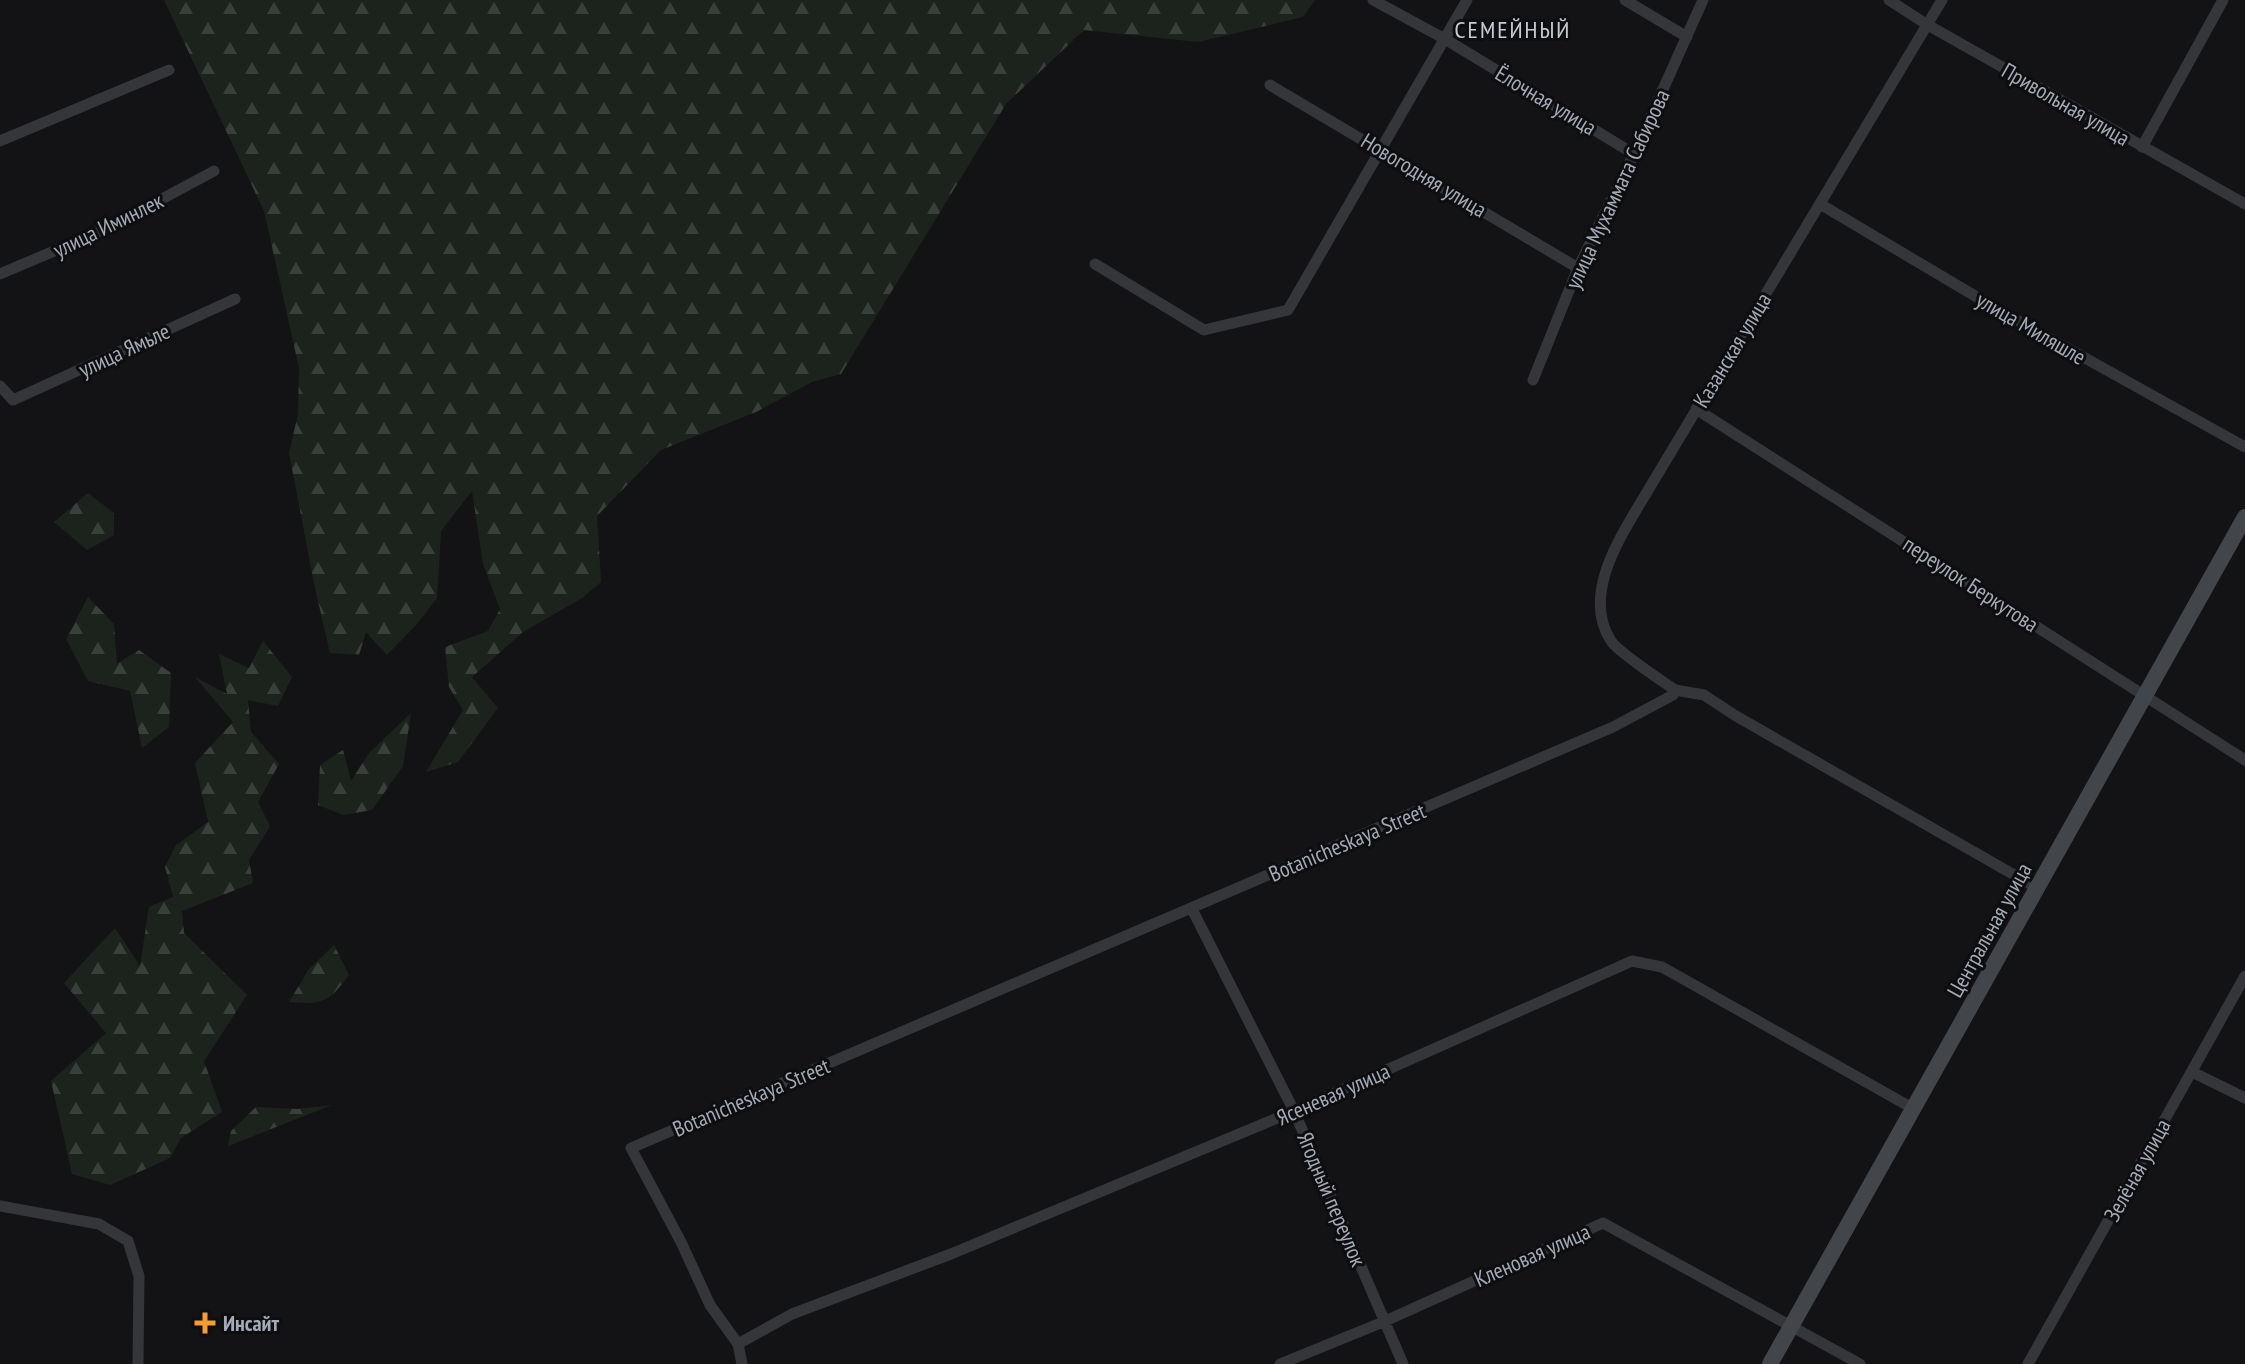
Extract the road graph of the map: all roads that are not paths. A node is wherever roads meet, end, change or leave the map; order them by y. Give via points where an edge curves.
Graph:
1 (1373, 0) edge
2 (1467, 0) edge
3 (1625, 0) edge
4 (1703, 0) edge
5 (1889, 0) edge
6 (1942, 0) edge
7 (2223, 0) edge
8 (1926, 24) junction
9 (1687, 37) junction
10 (1445, 39) junction
11 (169, 70) dead end
12 (1270, 85) dead end
13 (0, 141) edge
14 (2142, 147) junction
15 (1380, 148) junction
16 (1634, 154) junction
17 (214, 171) dead end
18 (1820, 204) junction
19 (2245, 204) edge
20 (1095, 264) dead end
21 (1578, 268) junction
22 (0, 274) edge
23 (235, 299) dead end
24 (1533, 380) dead end
25 (0, 386) edge
26 (1696, 409) junction
27 (2245, 447) edge
28 (2245, 517) edge
29 (1675, 690) junction
30 (2143, 695) junction
31 (2245, 760) edge
32 (2037, 888) junction
33 (1192, 909) junction
34 (2245, 976) edge
35 (2192, 1072) junction
36 (2245, 1098) edge
37 (1914, 1109) junction
38 (1294, 1111) junction
39 (0, 1206) edge
40 (1383, 1322) junction
41 (1792, 1325) junction
42 (738, 1344) junction
43 (138, 1364) edge
44 (742, 1364) edge
45 (1280, 1364) edge
46 (1403, 1364) edge
47 (1770, 1364) edge
48 (1860, 1364) edge
49 (2028, 1364) edge

1 - 10 street, Ёлочная улица
2 - 10 street
3 - 9 street
4 - 9 street, улица Мухаммата Сабирова
5 - 8 street, Привольная улица
6 - 8 street, Казанская улица
7 - 14 street
8 - 14 street, Привольная улица
8 - 18 street, Казанская улица
9 - 16 street, улица Мухаммата Сабирова
10 - 15 street
10 - 16 street, Ёлочная улица
11 - 13 street
12 - 15 street, Новогодняя улица
14 - 19 street, Привольная улица
15 - 20 street via 1288,310 1204,330
15 - 21 street, Новогодняя улица
16 - 21 street, улица Мухаммата Сабирова
17 - 22 street, улица Иминлек via 106,229
18 - 26 street, Казанская улица
18 - 27 street, улица Миляшле
21 - 24 street, улица Мухаммата Сабирова
23 - 25 street, улица Ямьле via 13,400
26 - 29 street, Казанская улица via 1614,548 1603,587 1601,620 1612,643
26 - 30 street, переулок Беркутова
28 - 30 street, Центральная улица
29 - 32 street via 1704,695
29 - 33 street, Botanicheskaya Street via 1613,727
30 - 31 street, переулок Беркутова
30 - 32 street, Центральная улица
32 - 37 street, Центральная улица
33 - 38 street, Ягодный переулок
33 - 42 street, Botanicheskaya Street via 631,1148 710,1305
34 - 35 street, Зелёная улица
35 - 36 street
35 - 49 street, Зелёная улица
37 - 38 street, Ясеневая улица via 1662,967 1632,961
37 - 41 street, Центральная улица
38 - 40 street, Ягодный переулок
38 - 42 street, Ясеневая улица via 792,1314
39 - 43 street via 99,1224 128,1241 139,1276
40 - 41 street, Кленовая улица via 1603,1223
40 - 45 street, Кленовая улица
40 - 46 street, Ягодный переулок
41 - 47 street, Центральная улица
41 - 48 street, Кленовая улица
42 - 44 street

